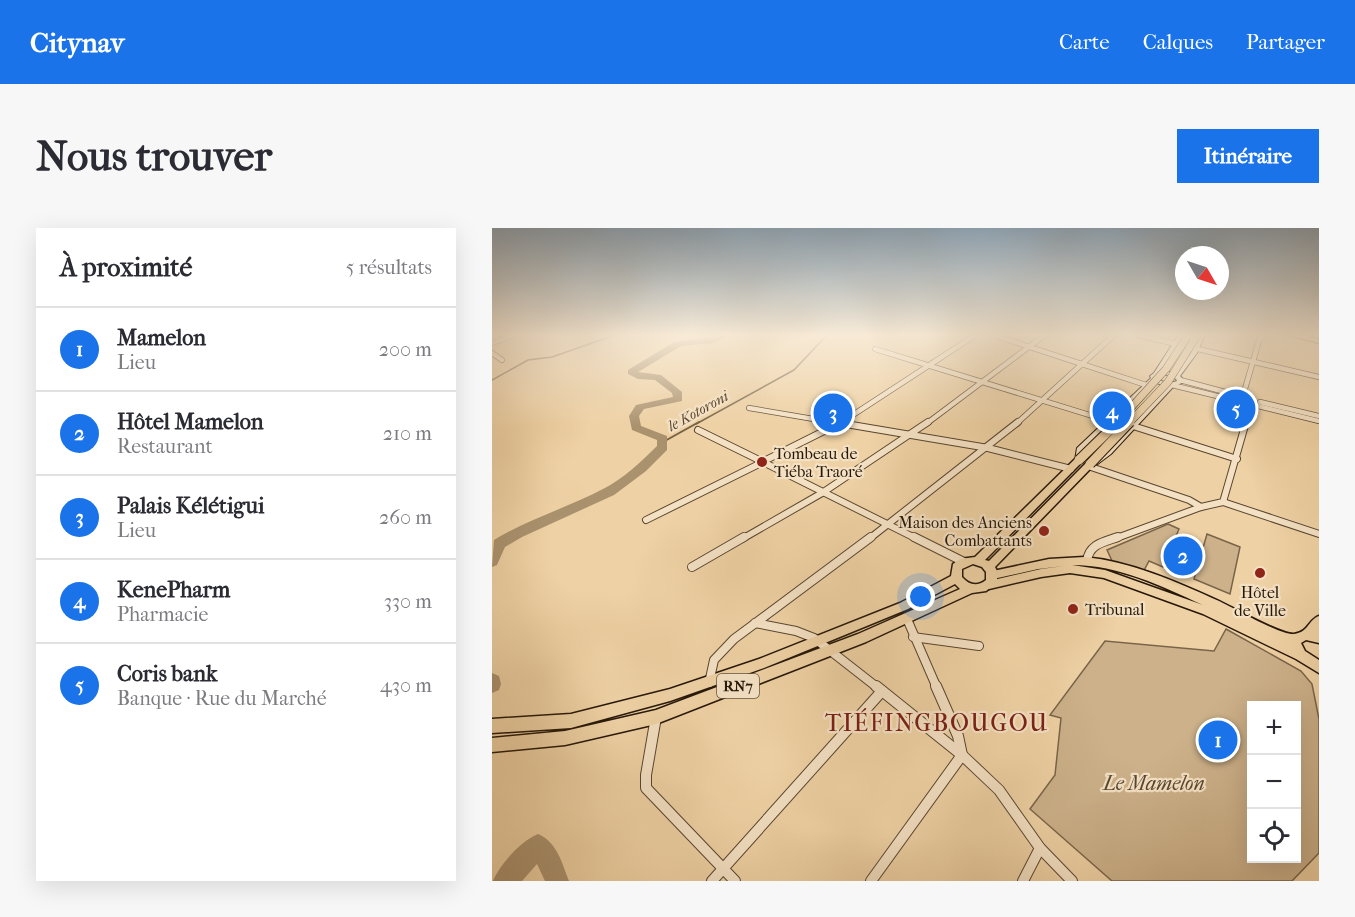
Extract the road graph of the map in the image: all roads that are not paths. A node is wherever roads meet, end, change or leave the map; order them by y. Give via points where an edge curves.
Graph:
1 (924, 364) edge
2 (1007, 364) edge
3 (1079, 364) edge
4 (1162, 364) edge
5 (1172, 364) edge
6 (1179, 364) edge
7 (1187, 364) edge
8 (1252, 364) edge
9 (1264, 364) edge
10 (929, 366) junction
11 (1084, 366) junction
12 (1155, 375) junction
13 (1319, 377) edge
14 (1178, 378) junction
15 (983, 382) junction
16 (1146, 385) junction
17 (1172, 385) junction
18 (1242, 399) junction
19 (1043, 400) junction
20 (1250, 404) junction
21 (749, 408) dead end
22 (1319, 416) edge
23 (1109, 421) junction
24 (1319, 422) edge
25 (838, 424) junction
26 (1133, 426) junction
27 (698, 430) dead end
28 (910, 435) junction
29 (988, 448) junction
30 (1237, 459) junction
31 (757, 462) junction
32 (768, 462) junction
33 (1086, 463) junction
34 (1071, 469) junction
35 (822, 493) junction
36 (1223, 502) junction
37 (1201, 507) junction
38 (646, 520) dead end
39 (888, 524) junction
40 (1319, 534) edge
41 (977, 561) junction
42 (1087, 561) junction
43 (964, 562) junction
44 (692, 567) dead end
45 (990, 576) junction
46 (956, 578) junction
47 (970, 589) junction
48 (907, 620) junction
49 (1319, 621) edge
50 (755, 623) junction
51 (913, 637) junction
52 (1314, 637) edge
53 (819, 639) junction
54 (1296, 640) junction
55 (979, 646) dead end
56 (831, 651) junction
57 (1300, 655) junction
58 (1319, 667) edge
59 (709, 683) junction
60 (882, 691) junction
61 (656, 717) junction
62 (499, 725) edge
63 (493, 745) edge
64 (962, 755) junction
65 (1040, 848) junction
66 (725, 867) junction
67 (712, 881) edge
68 (735, 881) edge
69 (872, 881) edge
70 (1023, 881) edge
71 (1072, 881) edge

1 - 10 street
2 - 15 street
3 - 11 street
4 - 12 main road
5 - 33 main road, bridge
6 - 33 main road, bridge via 1168,382
7 - 14 main road
8 - 18 street
9 - 13 street
10 - 15 street
10 - 25 street
11 - 16 street
11 - 19 street
12 - 14 main road via 1164,372
12 - 16 main road
12 - 17 main road via 1159,382
14 - 17 main road via 1178,383
14 - 18 street
15 - 19 street
15 - 28 street
16 - 23 main road
17 - 18 street
17 - 26 main road
18 - 20 street
18 - 22 street
19 - 23 street
19 - 29 street
20 - 24 street
20 - 30 street
21 - 25 street
23 - 33 main road via 1080,450
25 - 28 street
25 - 32 street
26 - 30 street
26 - 33 main road via 1098,462
27 - 31 street
28 - 29 street
28 - 35 street
29 - 34 street
29 - 39 street
30 - 36 street
31 - 32 street
31 - 38 street
32 - 35 street
33 - 34 main road
33 - 37 street
33 - 45 main road
34 - 41 main road
35 - 39 street
35 - 44 street
36 - 37 street
36 - 40 street
37 - 42 street via 1094,546
39 - 43 street
39 - 50 street
41 - 43 main road
41 - 45 main road
42 - 45 main road via 1036,565
42 - 54 main road via 1132,572
43 - 46 main road via 957,567
45 - 47 main road, RN7 via 980,589
45 - 57 main road via 1070,569 1105,574 1207,611
46 - 47 main road
46 - 53 main road, RN7 via 904,606
47 - 48 main road, RN7
48 - 51 street
48 - 56 main road, RN7
49 - 52 main road
50 - 53 street
50 - 59 street via 714,660
51 - 55 street
51 - 64 street via 958,736
52 - 54 main road via 1299,636
53 - 56 street
53 - 59 main road, RN7
54 - 57 main road
56 - 60 street
56 - 61 main road, RN7
57 - 58 main road
59 - 62 main road, RN7 via 571,721
60 - 64 street
60 - 66 street
61 - 63 main road, RN7 via 566,738
61 - 66 street via 646,788
64 - 65 street via 999,790
64 - 69 street
65 - 70 street
65 - 71 street
66 - 67 street
66 - 68 street

